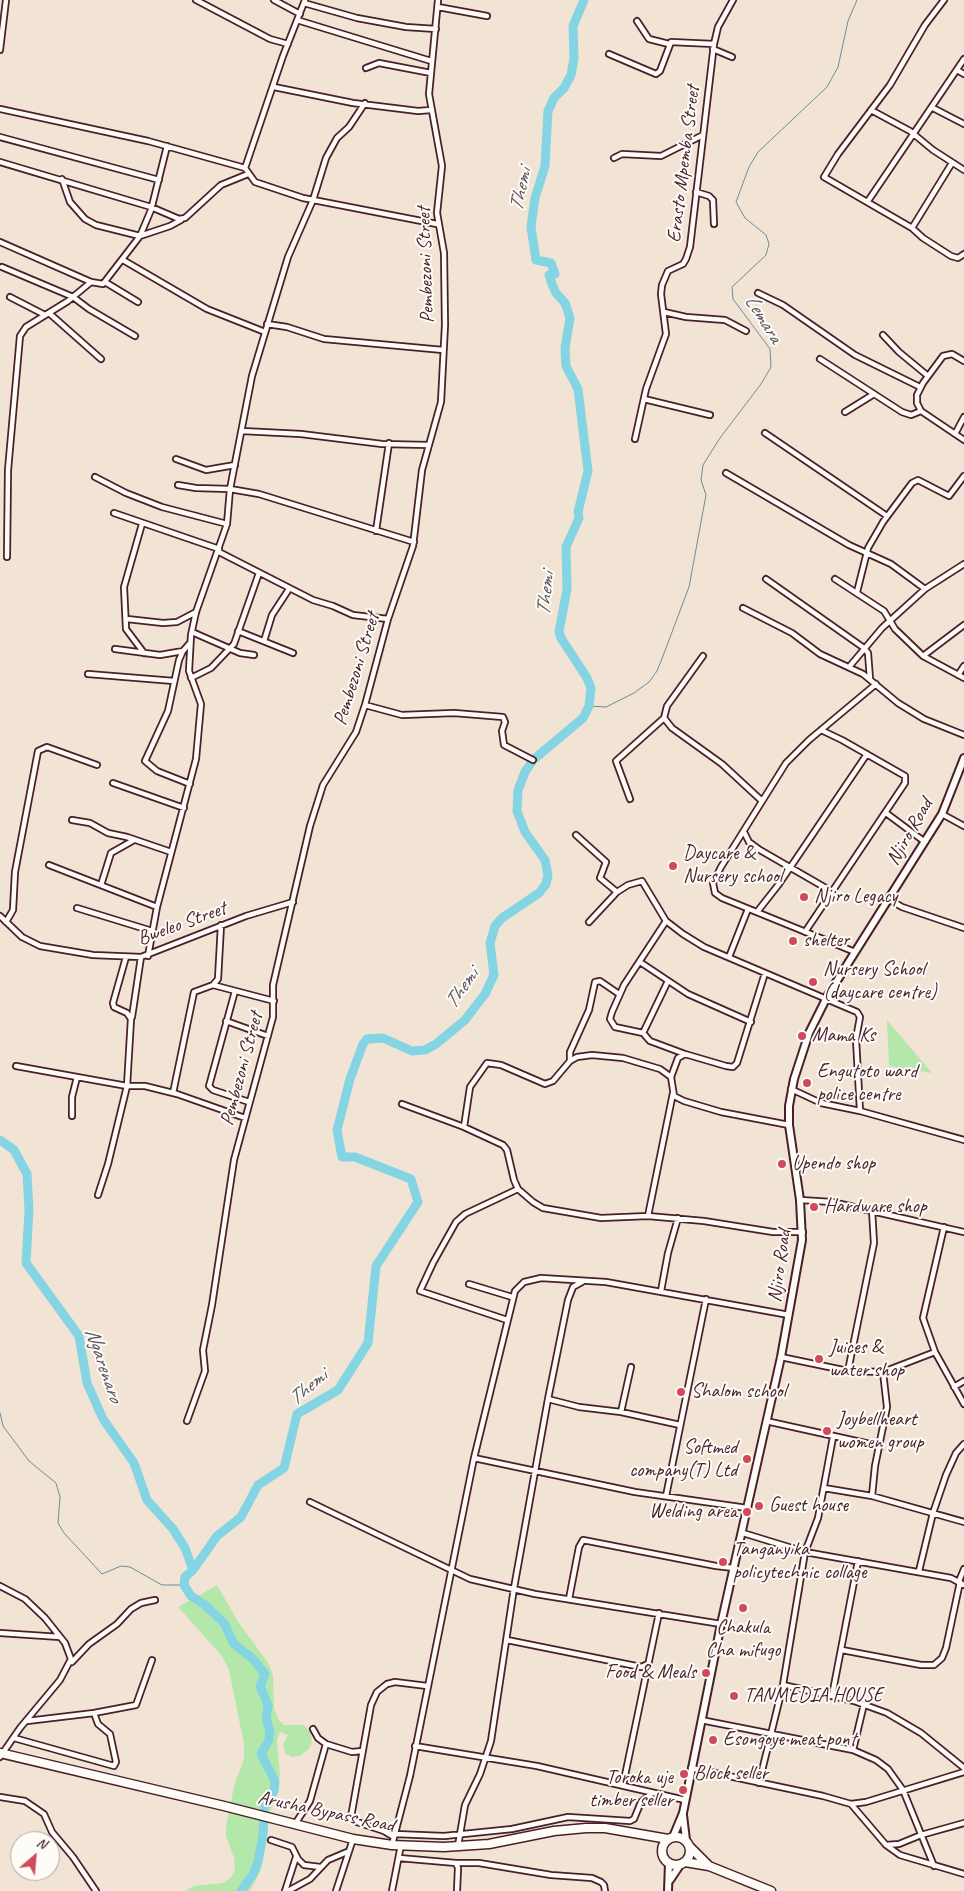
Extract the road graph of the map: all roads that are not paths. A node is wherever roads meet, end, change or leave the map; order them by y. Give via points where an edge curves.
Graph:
1 (6, 0) edge
2 (196, 0) edge
3 (274, 0) edge
4 (438, 0) edge
5 (733, 0) edge
6 (944, 0) edge
7 (305, 2) edge
8 (438, 7) junction
9 (300, 14) junction
10 (487, 16) dead end
11 (297, 20) junction
12 (637, 21) dead end
13 (436, 29) junction
14 (288, 44) junction
15 (669, 44) junction
16 (713, 46) junction
17 (0, 50) edge
18 (609, 54) dead end
19 (732, 57) dead end
20 (964, 59) edge
21 (432, 61) junction
22 (366, 68) dead end
23 (957, 70) junction
24 (431, 73) junction
25 (964, 74) edge
26 (274, 87) junction
27 (365, 103) junction
28 (932, 108) junction
29 (0, 109) edge
30 (431, 110) junction
31 (872, 110) junction
32 (964, 124) edge
33 (703, 135) junction
34 (913, 135) junction
35 (0, 137) edge
36 (167, 146) junction
37 (614, 158) dead end
38 (0, 162) edge
39 (952, 163) junction
40 (246, 168) junction
41 (964, 170) edge
42 (248, 174) junction
43 (62, 179) junction
44 (159, 180) junction
45 (696, 192) junction
46 (313, 200) junction
47 (868, 201) junction
48 (152, 207) junction
49 (182, 219) junction
50 (437, 224) junction
51 (714, 224) dead end
52 (912, 228) junction
53 (140, 236) junction
54 (0, 242) edge
55 (964, 254) edge
56 (123, 260) junction
57 (2, 266) dead end
58 (91, 282) junction
59 (105, 282) junction
60 (758, 293) dead end
61 (10, 297) dead end
62 (73, 297) junction
63 (138, 302) dead end
64 (664, 312) junction
65 (47, 314) junction
66 (267, 324) junction
67 (746, 331) dead end
68 (265, 332) junction
69 (883, 335) dead end
70 (135, 336) dead end
71 (443, 350) junction
72 (100, 359) dead end
73 (820, 359) dead end
74 (964, 361) edge
75 (928, 376) junction
76 (920, 388) junction
77 (874, 394) junction
78 (644, 399) junction
79 (921, 411) junction
80 (845, 412) dead end
81 (710, 414) dead end
82 (964, 417) edge
83 (242, 431) junction
84 (765, 433) dead end
85 (955, 434) junction
86 (635, 439) dead end
87 (964, 440) edge
88 (389, 443) junction
89 (429, 445) junction
90 (176, 459) dead end
91 (235, 465) junction
92 (726, 472) dead end
93 (964, 476) edge
94 (95, 477) dead end
95 (178, 485) dead end
96 (230, 489) junction
97 (114, 513) dead end
98 (887, 516) junction
99 (142, 524) junction
100 (227, 524) junction
101 (376, 531) junction
102 (414, 542) junction
103 (219, 551) junction
104 (866, 553) junction
105 (7, 557) dead end
106 (964, 564) edge
107 (259, 574) junction
108 (766, 579) dead end
109 (835, 579) dead end
110 (289, 589) junction
111 (925, 589) junction
112 (857, 592) junction
113 (743, 608) dead end
114 (196, 612) junction
115 (388, 618) junction
116 (127, 619) junction
117 (891, 620) junction
118 (964, 625) edge
119 (238, 631) junction
120 (192, 632) junction
121 (264, 641) junction
122 (190, 643) junction
123 (230, 648) junction
124 (864, 648) junction
125 (115, 649) dead end
126 (183, 651) junction
127 (293, 652) dead end
128 (144, 653) junction
129 (254, 655) dead end
130 (703, 656) dead end
131 (923, 656) junction
132 (964, 666) edge
133 (849, 667) junction
134 (88, 674) dead end
135 (958, 675) junction
136 (191, 678) junction
137 (964, 678) edge
138 (870, 679) junction
139 (174, 682) junction
140 (876, 684) junction
141 (365, 705) junction
142 (664, 718) junction
143 (821, 730) junction
144 (964, 735) edge
145 (867, 754) junction
146 (964, 758) edge
147 (533, 760) dead end
148 (97, 765) dead end
149 (113, 783) dead end
150 (190, 784) junction
151 (630, 799) dead end
152 (762, 801) junction
153 (184, 808) junction
154 (886, 813) junction
155 (942, 814) junction
156 (72, 820) dead end
157 (964, 826) edge
158 (744, 832) junction
159 (576, 835) dead end
160 (134, 840) junction
161 (925, 842) junction
162 (171, 852) junction
163 (48, 865) dead end
164 (790, 868) junction
165 (101, 886) junction
166 (831, 890) junction
167 (617, 892) junction
168 (888, 899) junction
169 (293, 902) junction
170 (157, 907) junction
171 (77, 908) dead end
172 (748, 909) junction
173 (757, 912) junction
174 (0, 916) edge
175 (666, 921) junction
176 (6, 922) junction
177 (589, 922) dead end
178 (221, 926) junction
179 (964, 928) edge
180 (152, 931) junction
181 (805, 932) junction
182 (855, 952) junction
183 (148, 956) junction
184 (126, 957) junction
185 (141, 957) junction
186 (729, 957) junction
187 (640, 962) junction
188 (766, 973) junction
189 (668, 981) junction
190 (213, 985) junction
191 (235, 991) junction
192 (619, 994) junction
193 (827, 998) junction
194 (274, 1001) junction
195 (131, 1019) junction
196 (226, 1021) junction
197 (751, 1022) junction
198 (643, 1033) junction
199 (268, 1036) junction
200 (684, 1054) junction
201 (570, 1061) junction
202 (16, 1066) dead end
203 (671, 1076) junction
204 (77, 1077) junction
205 (127, 1086) junction
206 (791, 1089) junction
207 (173, 1093) junction
208 (673, 1093) junction
209 (249, 1102) junction
210 (402, 1104) dead end
211 (860, 1111) junction
212 (72, 1116) dead end
213 (245, 1118) junction
214 (789, 1125) junction
215 (464, 1127) junction
216 (964, 1140) edge
217 (518, 1189) junction
218 (98, 1194) dead end
219 (800, 1200) junction
220 (872, 1210) junction
221 (648, 1216) junction
222 (678, 1218) junction
223 (944, 1227) junction
224 (803, 1232) junction
225 (964, 1232) edge
226 (584, 1281) junction
227 (469, 1284) dead end
228 (661, 1291) junction
229 (512, 1296) junction
230 (706, 1299) junction
231 (789, 1315) junction
232 (507, 1320) junction
233 (935, 1352) junction
234 (781, 1357) junction
235 (631, 1367) dead end
236 (848, 1371) junction
237 (883, 1372) junction
238 (964, 1381) edge
239 (954, 1387) junction
240 (548, 1399) junction
241 (964, 1404) edge
242 (621, 1412) junction
243 (187, 1421) dead end
244 (766, 1421) junction
245 (680, 1425) junction
246 (833, 1437) junction
247 (964, 1445) edge
248 (879, 1446) junction
249 (474, 1458) junction
250 (535, 1471) junction
251 (824, 1488) junction
252 (666, 1496) junction
253 (872, 1496) junction
254 (310, 1502) dead end
255 (747, 1508) junction
256 (933, 1513) junction
257 (964, 1522) edge
258 (743, 1533) junction
259 (805, 1552) junction
260 (858, 1561) junction
261 (452, 1568) junction
262 (736, 1568) junction
263 (964, 1569) edge
264 (919, 1571) junction
265 (961, 1582) edge
266 (0, 1586) edge
267 (514, 1588) junction
268 (569, 1599) junction
269 (155, 1600) dead end
270 (659, 1613) junction
271 (721, 1624) junction
272 (0, 1633) edge
273 (60, 1637) junction
274 (507, 1640) junction
275 (842, 1650) junction
276 (152, 1660) dead end
277 (71, 1664) junction
278 (648, 1664) junction
279 (427, 1686) junction
280 (783, 1686) junction
281 (832, 1696) junction
282 (864, 1704) junction
283 (94, 1713) junction
284 (701, 1720) junction
285 (26, 1721) junction
286 (313, 1729) dead end
287 (772, 1734) junction
288 (14, 1738) junction
289 (326, 1744) junction
290 (415, 1746) junction
291 (854, 1750) junction
292 (362, 1751) junction
293 (1, 1755) edge
294 (486, 1756) junction
295 (691, 1768) junction
296 (964, 1768) edge
297 (964, 1772) edge
298 (759, 1783) junction
299 (623, 1785) junction
300 (903, 1790) junction
301 (651, 1794) junction
302 (0, 1797) edge
303 (685, 1800) junction
304 (851, 1804) junction
305 (683, 1814) junction
306 (964, 1823) edge
307 (295, 1824) junction
308 (459, 1833) junction
309 (921, 1835) junction
310 (649, 1837) junction
311 (393, 1838) junction
312 (670, 1838) junction
313 (353, 1839) junction
314 (271, 1840) dead end
315 (688, 1844) junction
316 (401, 1845) junction
317 (886, 1845) junction
318 (458, 1846) junction
319 (346, 1852) junction
320 (662, 1854) junction
321 (296, 1856) junction
322 (399, 1858) junction
323 (456, 1863) junction
324 (669, 1863) junction
325 (683, 1864) junction
326 (709, 1866) junction
327 (934, 1866) junction
328 (320, 1867) junction
329 (964, 1874) edge
330 (670, 1880) junction
331 (96, 1891) edge
332 (286, 1891) edge
333 (336, 1891) edge
334 (392, 1891) edge
335 (457, 1891) edge
336 (605, 1891) edge
337 (668, 1891) edge
338 (771, 1891) edge

1 - 17 street
2 - 14 street via 270,39
3 - 9 street
4 - 8 street, Pembezoni Street
5 - 16 street, Erasto Mpemba Street via 718,27
6 - 31 street
7 - 9 street
7 - 13 street via 357,18
8 - 10 street
8 - 13 street, Pembezoni Street
9 - 11 street
11 - 14 street
11 - 21 street
12 - 15 street via 649,39
13 - 21 street, Pembezoni Street
14 - 26 street
15 - 16 street
15 - 18 street via 656,74
16 - 19 street
16 - 33 street, Erasto Mpemba Street
20 - 23 street
21 - 24 street, Pembezoni Street
22 - 24 street via 379,63
23 - 25 street
23 - 28 street
24 - 30 street, Pembezoni Street
26 - 27 street
26 - 40 street
27 - 30 street via 418,112
27 - 46 street via 350,126 330,147
28 - 32 street
28 - 34 street
29 - 36 street
30 - 50 street, Pembezoni Street via 442,166
31 - 34 street
31 - 47 street via 824,176
33 - 37 street via 661,156 622,154
33 - 45 street, Erasto Mpemba Street
34 - 39 street
34 - 47 street
35 - 44 street
36 - 40 street
36 - 44 street
38 - 43 street
39 - 41 street
39 - 52 street
40 - 42 street
42 - 46 street via 255,182 279,192
42 - 49 street via 221,185
43 - 48 street
43 - 53 street via 70,202 85,219
44 - 48 street
45 - 51 street via 713,200
45 - 64 street, Erasto Mpemba Street via 689,253 683,264 668,271 662,285
46 - 50 street
46 - 66 street via 288,257
47 - 52 street
48 - 49 street
48 - 53 street
49 - 53 street
50 - 71 street, Pembezoni Street via 444,253
52 - 55 street via 956,258
53 - 56 street
54 - 58 street
56 - 59 street
56 - 68 street via 201,306
57 - 62 street
58 - 59 street
58 - 62 street
59 - 63 street
60 - 76 street via 783,305 855,355
61 - 65 street
62 - 65 street
62 - 70 street
64 - 67 street via 725,320
64 - 78 street, Erasto Mpemba Street via 665,341
65 - 72 street
65 - 105 street via 23,330 17,346 8,470
66 - 68 street
66 - 71 street via 324,339
68 - 83 street via 248,394
69 - 75 street
71 - 89 street, Pembezoni Street via 441,402
73 - 77 street
74 - 75 street via 948,354
75 - 76 street
76 - 79 street via 917,403
77 - 79 street via 908,414
77 - 80 street
78 - 81 street
78 - 86 street, Erasto Mpemba Street
79 - 85 street
82 - 85 street
83 - 88 street
83 - 91 street
84 - 98 street
85 - 87 street
88 - 89 street
88 - 101 street
89 - 102 street, Pembezoni Street via 422,470
90 - 91 street via 206,470
91 - 96 street
92 - 104 street
93 - 98 street via 949,496 915,480
94 - 100 street via 162,507
95 - 96 street
96 - 100 street
96 - 101 street via 290,502
97 - 99 street
98 - 104 street
99 - 103 street
99 - 116 street via 124,587
100 - 103 street
101 - 102 street
102 - 115 street, Pembezoni Street
103 - 107 street
103 - 114 street
104 - 111 street via 891,564
104 - 112 street
106 - 111 street
107 - 110 street
107 - 119 street
108 - 124 street
109 - 112 street
110 - 115 street via 350,614
110 - 121 street via 272,615
111 - 117 street
112 - 117 street
113 - 133 street via 792,633 820,654
114 - 116 street via 177,622
114 - 120 street
115 - 141 street, Pembezoni Street
116 - 128 street via 126,629
117 - 124 street
117 - 131 street via 895,629
118 - 131 street
119 - 121 street
119 - 123 street
120 - 122 street
120 - 123 street
121 - 127 street
122 - 126 street
122 - 136 street
123 - 129 street
123 - 136 street via 210,668
124 - 133 street
124 - 138 street via 868,653
125 - 128 street
126 - 128 street via 166,655
126 - 139 street
130 - 142 street via 667,706
131 - 135 street
132 - 135 street
133 - 138 street
134 - 139 street
135 - 137 street
136 - 150 street via 202,707
138 - 140 street
139 - 150 street via 168,711 145,761 157,771
140 - 143 street
140 - 144 street via 918,716
141 - 147 street via 402,716 454,713 503,718 506,722 501,736 504,745
141 - 169 street, Pembezoni Street via 356,732 318,798
142 - 151 street via 616,761
142 - 152 street
143 - 145 street
143 - 152 street via 786,763
145 - 154 street via 905,776 905,783
145 - 164 street
146 - 155 street, Njiro Road
148 - 176 street via 48,748 38,751 15,872 13,910
149 - 153 street
150 - 153 street
152 - 158 street
153 - 162 street
154 - 161 street
154 - 166 street
155 - 157 street
155 - 161 street, Njiro Road
156 - 160 street via 90,823 108,833
158 - 164 street via 745,838 753,845
158 - 172 street via 721,867 713,888 718,896
159 - 167 street via 606,862 600,878
160 - 162 street
160 - 165 street via 111,854
161 - 168 street, Njiro Road
162 - 170 street
163 - 165 street
164 - 166 street
164 - 173 street
165 - 170 street
166 - 181 street
167 - 175 street via 642,881
167 - 177 street
168 - 179 street
168 - 182 street, Njiro Road
169 - 178 street, Bweleo Street
169 - 194 street, Pembezoni Street via 273,984
170 - 180 street
171 - 180 street
172 - 173 street
172 - 186 street
173 - 181 street
174 - 176 street, Bweleo Street
175 - 186 street via 704,947
175 - 187 street
176 - 184 street, Bweleo Street via 22,937 40,946
178 - 183 street, Bweleo Street
178 - 190 street via 219,973
180 - 183 street
181 - 182 street
182 - 193 street, Njiro Road
183 - 185 street, Bweleo Street
184 - 185 street, Bweleo Street
184 - 195 street via 113,1003
185 - 195 street
186 - 188 street
187 - 189 street
187 - 192 street
188 - 193 street
188 - 197 street
189 - 197 street
189 - 198 street
190 - 191 street
190 - 207 street via 197,990 193,995
191 - 194 street
191 - 196 street
192 - 198 street via 612,1012 612,1024
192 - 201 street via 600,981 594,982
193 - 206 street, Njiro Road via 802,1051
193 - 211 street via 857,1012 860,1017 856,1039
194 - 199 street, Pembezoni Street
195 - 205 street
196 - 199 street
196 - 209 street via 209,1086
197 - 200 street via 733,1067
198 - 200 street via 650,1041
199 - 209 street, Pembezoni Street
200 - 203 street via 678,1058
201 - 203 street via 592,1055 623,1058 660,1069
201 - 215 street via 545,1084 495,1063 487,1063 470,1087
202 - 204 street
203 - 208 street
204 - 205 street
204 - 212 street
205 - 207 street via 145,1086
205 - 218 street
206 - 211 street via 821,1103
206 - 214 street, Njiro Road
207 - 213 street
208 - 214 street via 693,1104
208 - 221 street
209 - 213 street, Pembezoni Street
210 - 215 street
211 - 216 street
213 - 243 street, Pembezoni Street via 232,1169 220,1260 202,1350 205,1371
214 - 219 street, Njiro Road
215 - 217 street via 506,1147
217 - 221 street via 544,1208 608,1219
217 - 232 street via 465,1214 456,1222 432,1262 420,1291
219 - 220 street via 824,1200
219 - 224 street, Njiro Road
220 - 223 street
220 - 236 street via 874,1243
221 - 222 street
222 - 224 street via 773,1232
222 - 228 street
223 - 225 street
223 - 233 street via 924,1318
224 - 231 street, Njiro Road
226 - 228 street
226 - 229 street via 533,1279 520,1285
226 - 240 street via 574,1285 568,1300
227 - 229 street
228 - 230 street
229 - 232 street
230 - 231 street
230 - 245 street
231 - 234 street, Njiro Road
232 - 249 street
233 - 237 street
233 - 239 street
234 - 236 street
234 - 244 street, Njiro Road
235 - 242 street
236 - 237 street
237 - 248 street via 887,1407
238 - 239 street
239 - 241 street
240 - 242 street via 578,1407
240 - 250 street
242 - 245 street
244 - 246 street
244 - 255 street, Njiro Road
245 - 252 street
246 - 248 street
246 - 251 street
247 - 256 street via 950,1463
248 - 253 street
249 - 250 street
249 - 261 street
250 - 252 street
250 - 267 street
251 - 253 street
251 - 259 street via 818,1518
252 - 255 street
253 - 256 street
254 - 261 street
255 - 258 street, Njiro Road
256 - 257 street
256 - 264 street
258 - 259 street
258 - 262 street, Njiro Road
259 - 260 street
259 - 280 street
260 - 264 street
260 - 275 street
261 - 267 street via 470,1579
261 - 279 street
262 - 268 street via 583,1540
262 - 271 street, Njiro Road
263 - 265 street
264 - 265 street
265 - 275 street via 946,1648 934,1665
266 - 273 street via 30,1603
267 - 268 street
267 - 274 street
268 - 270 street
269 - 277 street via 131,1609 117,1624 89,1644
270 - 271 street
270 - 278 street
271 - 284 street, Njiro Road
272 - 273 street
273 - 277 street via 71,1654
274 - 278 street via 641,1667
274 - 294 street via 495,1721
275 - 281 street
276 - 283 street via 136,1705
277 - 285 street
278 - 299 street
279 - 290 street
279 - 292 street via 395,1682 377,1692 371,1705
280 - 281 street
280 - 287 street
281 - 282 street
282 - 291 street
282 - 296 street via 921,1733
283 - 285 street
283 - 288 street via 98,1724 110,1734 114,1766
284 - 287 street
284 - 295 street, Njiro Road
285 - 288 street
286 - 289 street
287 - 291 street
287 - 298 street
288 - 293 street
289 - 292 street via 352,1752
289 - 307 street via 310,1801
290 - 294 street
290 - 311 street
291 - 300 street via 888,1769
292 - 311 street via 351,1817
293 - 307 main road, Arusha Bypass Road
294 - 299 street
294 - 308 street via 465,1805
295 - 298 street
295 - 303 street, Njiro Road
297 - 300 street
298 - 304 street
299 - 301 street
300 - 304 street
300 - 309 street
301 - 303 street
301 - 308 street via 641,1802 633,1820 568,1817 512,1829
302 - 331 street via 25,1801 44,1814 52,1832
303 - 305 street, Njiro Road
304 - 317 street
305 - 312 street, Njiro Road
305 - 315 street, Njiro Road
306 - 309 street
307 - 313 main road, Arusha Bypass Road
308 - 311 street
308 - 318 street
309 - 317 street via 899,1844
309 - 327 street
310 - 312 main road, Arusha Bypass Road
310 - 318 main road, Arusha Bypass Road via 605,1828 586,1828
310 - 320 main road
311 - 313 main road, Arusha Bypass Road
311 - 316 main road, Arusha Bypass Road
312 - 315 main road, Arusha Bypass Road
312 - 320 main road via 663,1846
313 - 319 street
314 - 321 street via 292,1847
315 - 325 main road via 690,1856
315 - 326 main road
316 - 318 main road, Arusha Bypass Road
316 - 322 street
317 - 327 street via 900,1855
319 - 328 street
319 - 333 street
320 - 324 main road
321 - 328 street via 304,1864
321 - 332 street
322 - 323 street
322 - 334 street
323 - 335 street
323 - 336 street via 479,1863 592,1878 604,1885
324 - 325 main road
324 - 330 street
325 - 326 main road
325 - 330 street
326 - 338 main road
327 - 329 street
328 - 332 street via 310,1879
330 - 337 street

